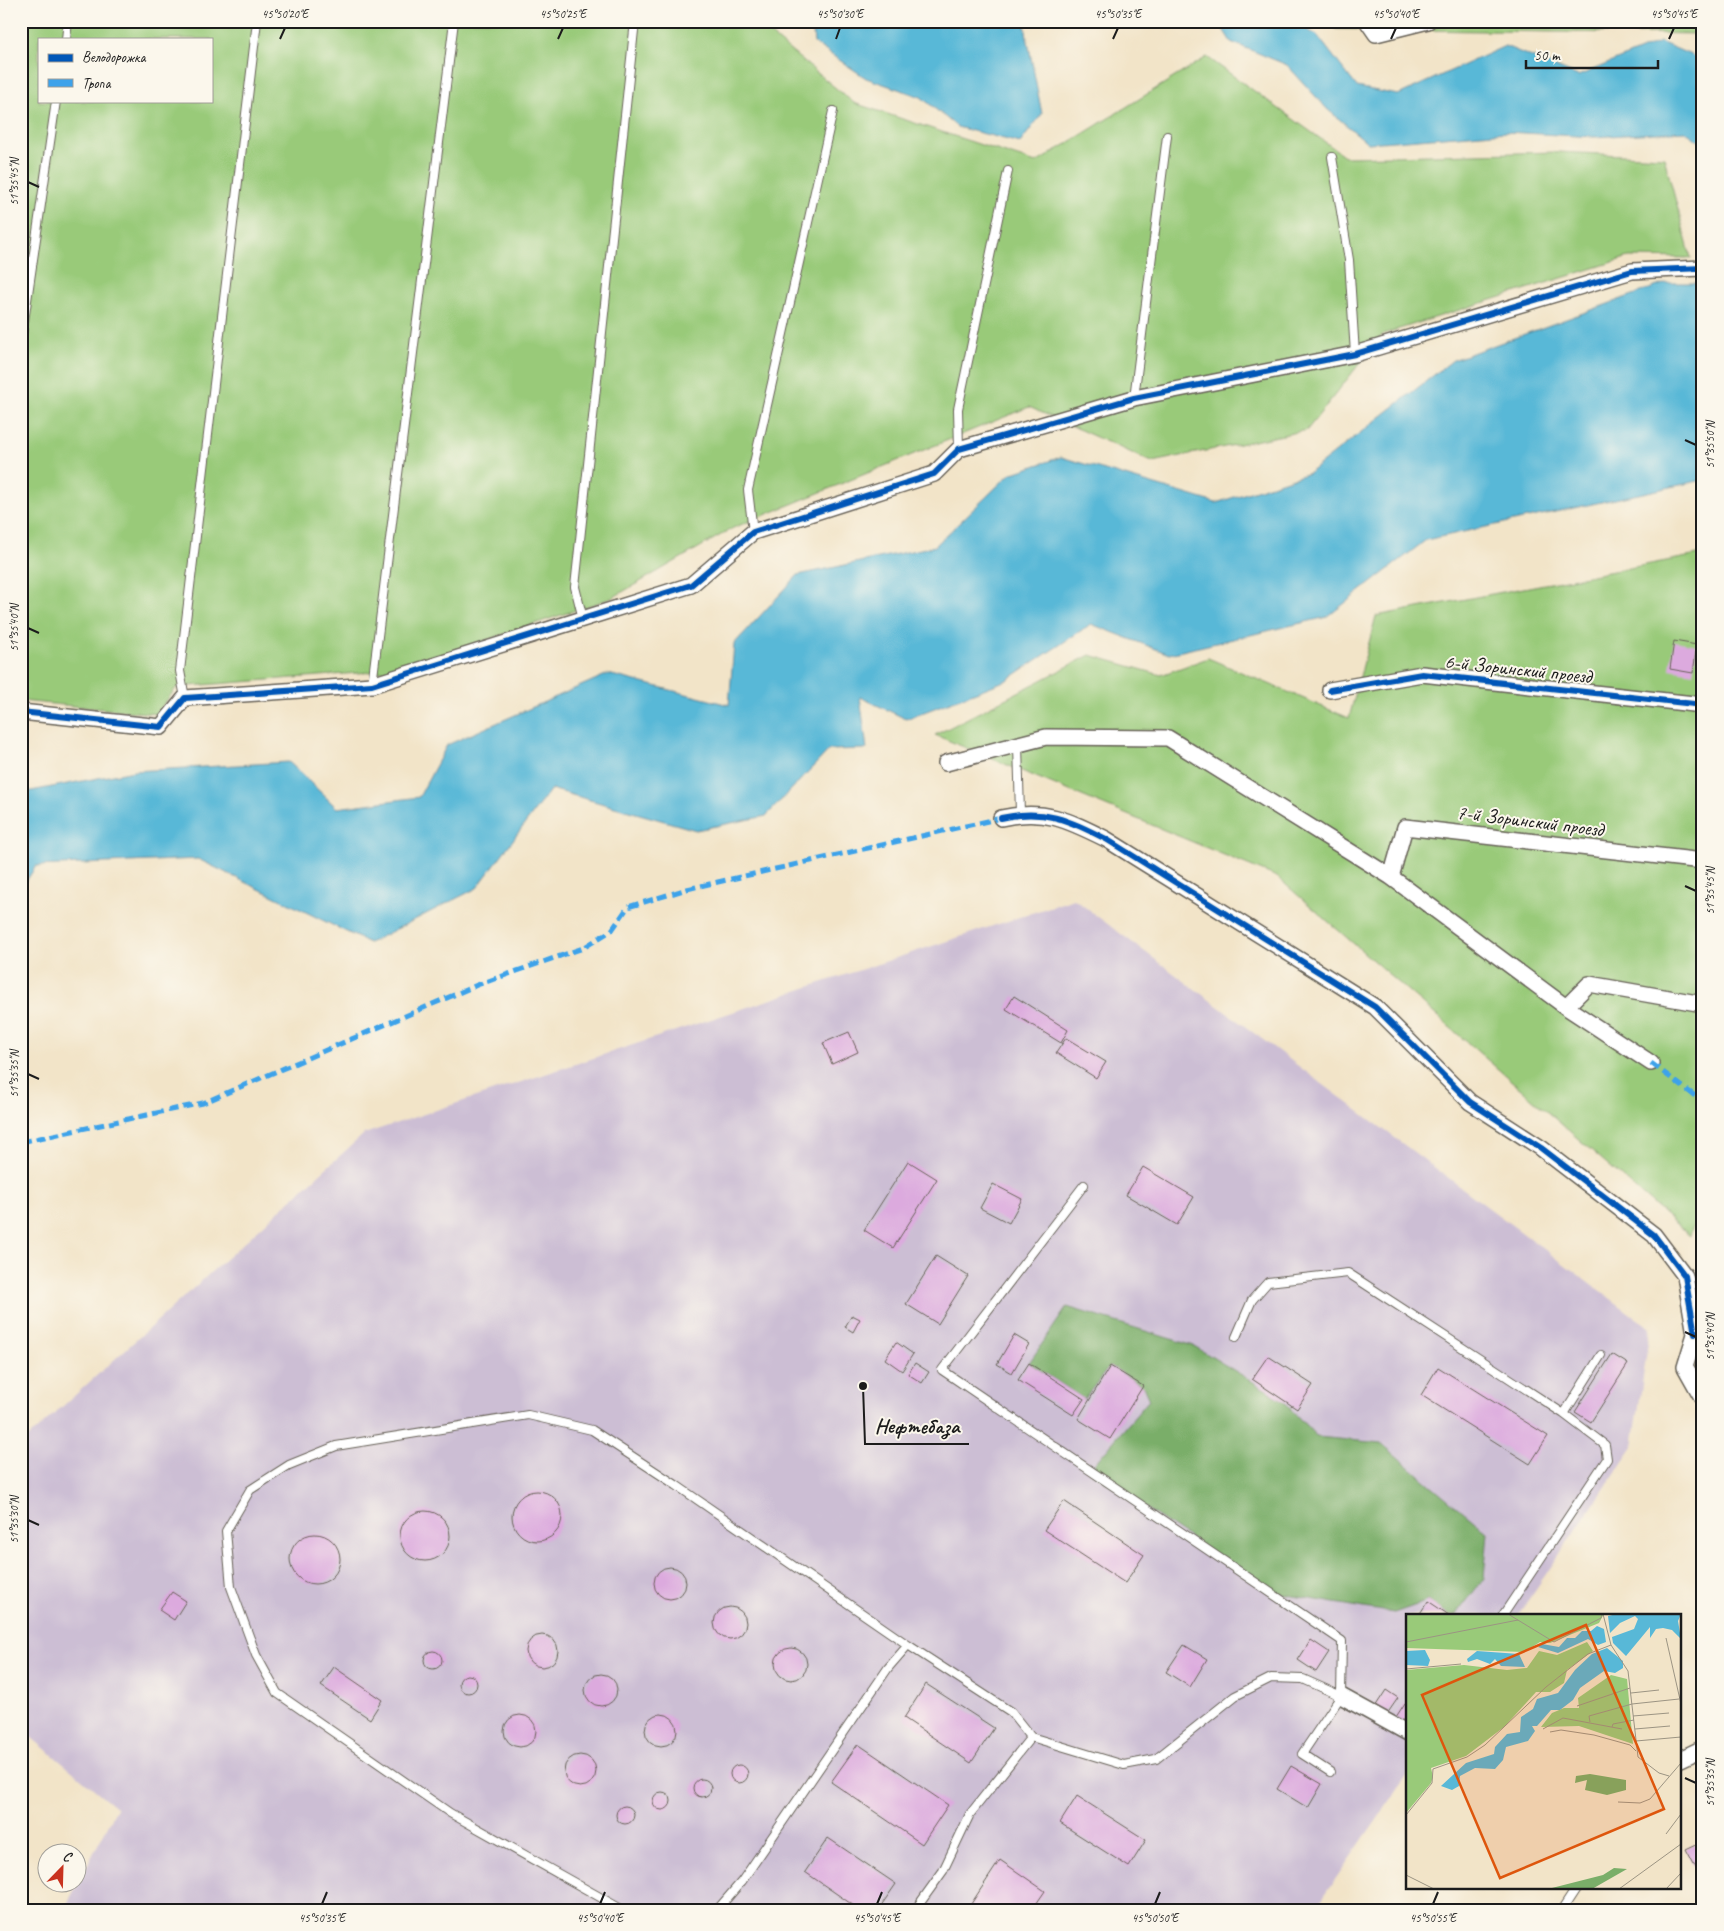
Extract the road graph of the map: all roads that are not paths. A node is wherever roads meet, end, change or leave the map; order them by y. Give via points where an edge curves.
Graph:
1 (68, 21) edge
2 (257, 21) edge
3 (454, 21) edge
4 (635, 21) edge
5 (1367, 21) edge
6 (1428, 21) edge
7 (66, 38) edge
8 (56, 102) edge
9 (833, 111) dead end
10 (1167, 136) dead end
11 (1332, 157) dead end
12 (1008, 171) dead end
13 (1703, 268) edge
14 (21, 342) edge
15 (1355, 354) junction
16 (1134, 398) junction
17 (959, 449) junction
18 (753, 532) junction
19 (583, 619) junction
20 (372, 685) junction
21 (1330, 690) dead end
22 (185, 698) junction
23 (1703, 705) edge
24 (21, 712) edge
25 (1018, 745) junction
26 (946, 763) dead end
27 (1020, 813) junction
28 (1001, 818) dead end
29 (1703, 861) edge
30 (1391, 877) junction
31 (1703, 1004) edge
32 (1566, 1008) junction
33 (1651, 1062) dead end
34 (1084, 1185) dead end
35 (1703, 1308) edge
36 (1695, 1334) junction
37 (1236, 1337) dead end
38 (1601, 1355) dead end
39 (1703, 1398) edge
40 (1564, 1414) junction
41 (1504, 1614) edge
42 (908, 1645) junction
43 (1341, 1696) junction
44 (1406, 1732) edge
45 (1031, 1737) junction
46 (1703, 1748) edge
47 (1682, 1759) edge
48 (1330, 1772) dead end
49 (1576, 1888) edge
50 (624, 1910) edge
51 (717, 1910) edge
52 (915, 1910) edge
53 (1562, 1910) edge

1 - 7 lane
2 - 22 lane via 180,671
3 - 20 lane
4 - 19 lane via 575,587
5 - 6 street via 1376,34
8 - 14 lane
9 - 18 lane via 748,490
10 - 16 lane
11 - 15 lane via 1350,260
12 - 17 lane via 958,409
13 - 15 street via 1632,271
15 - 16 street
16 - 17 street
17 - 18 street via 934,474
18 - 19 street via 691,585
19 - 20 street
20 - 22 street
21 - 23 street, 6-й Зоринский проезд via 1422,674
22 - 24 street via 160,727
25 - 26 street
25 - 27 lane
25 - 30 street via 1046,737 1168,738
27 - 28 street
27 - 36 street via 1063,818 1106,839 1376,1007 1470,1102 1541,1148 1654,1235 1685,1276
29 - 30 street, 7-й Зоринский проезд via 1405,827
30 - 32 street
31 - 32 street via 1589,984
32 - 33 street
34 - 43 lane via 942,1370 1342,1641
35 - 36 street
36 - 39 street via 1685,1368
37 - 40 lane via 1252,1300 1268,1282 1348,1272
38 - 40 lane
40 - 41 lane via 1605,1445 1607,1459
42 - 45 lane via 1011,1712
42 - 50 lane via 676,1484 592,1430 528,1415 336,1446 288,1465 250,1490 226,1530 231,1587 256,1655 277,1694 450,1812
42 - 51 lane via 888,1668 742,1881
43 - 44 street
43 - 45 lane via 1302,1679 1271,1678 1235,1696 1156,1759 1124,1765
43 - 48 lane via 1302,1754
45 - 52 lane via 970,1814 943,1871
46 - 47 street
49 - 53 lane

